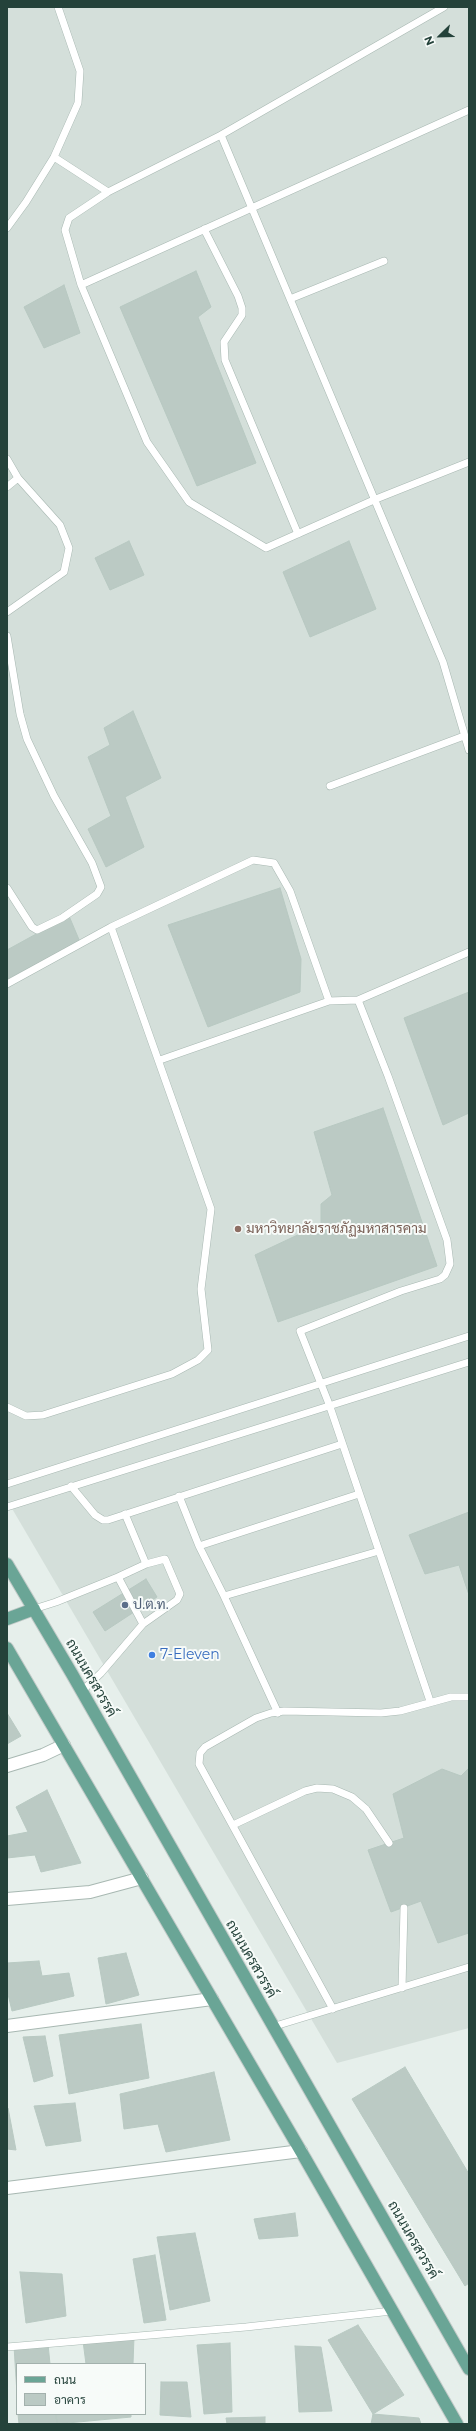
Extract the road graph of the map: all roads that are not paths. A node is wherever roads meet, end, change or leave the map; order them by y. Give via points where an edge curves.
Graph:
1 (58, 7) edge
2 (444, 7) edge
3 (469, 110) edge
4 (221, 135) junction
5 (54, 157) junction
6 (108, 192) junction
7 (252, 206) junction
8 (7, 228) edge
9 (204, 229) junction
10 (384, 261) dead end
11 (81, 285) junction
12 (290, 299) junction
13 (7, 459) edge
14 (469, 462) edge
15 (18, 478) junction
16 (7, 487) edge
17 (376, 499) junction
18 (298, 534) junction
19 (7, 612) edge
20 (7, 636) edge
21 (464, 736) junction
22 (469, 750) edge
23 (330, 786) dead end
24 (7, 888) edge
25 (111, 927) junction
26 (469, 952) edge
27 (7, 984) edge
28 (358, 1000) junction
29 (329, 1001) junction
30 (160, 1060) junction
31 (469, 1336) edge
32 (469, 1362) edge
33 (321, 1384) junction
34 (328, 1404) junction
35 (7, 1407) edge
36 (342, 1444) junction
37 (7, 1484) edge
38 (71, 1486) junction
39 (359, 1494) junction
40 (179, 1496) junction
41 (7, 1507) edge
42 (125, 1514) junction
43 (199, 1546) junction
44 (379, 1551) junction
45 (7, 1564) edge
46 (146, 1564) junction
47 (118, 1577) junction
48 (224, 1596) junction
49 (34, 1609) junction
50 (7, 1620) edge
51 (143, 1624) junction
52 (7, 1648) edge
53 (82, 1691) junction
54 (469, 1697) edge
55 (430, 1701) junction
56 (278, 1713) junction
57 (64, 1745) junction
58 (7, 1766) edge
59 (233, 1825) junction
60 (388, 1843) dead end
61 (142, 1878) junction
62 (7, 1899) edge
63 (404, 1908) dead end
64 (469, 1967) edge
65 (402, 1988) junction
66 (212, 1999) junction
67 (333, 2009) junction
68 (7, 2026) edge
69 (272, 2027) junction
70 (301, 2151) junction
71 (7, 2188) edge
72 (392, 2311) junction
73 (7, 2347) edge
74 (469, 2369) edge
75 (457, 2424) edge

1 - 5 lane via 80,71 78,103
2 - 4 lane
3 - 7 lane
4 - 6 lane
4 - 7 lane
5 - 6 lane
5 - 8 lane
6 - 11 lane via 69,218 65,230
7 - 9 lane
7 - 12 lane
9 - 11 lane
9 - 18 lane via 242,308 242,315 224,342 225,360
10 - 12 lane
11 - 18 lane via 147,442 189,502 266,548
12 - 17 lane
13 - 15 lane
14 - 17 lane
15 - 16 lane
15 - 19 lane via 60,525 69,548 64,572
17 - 18 lane
17 - 21 lane via 443,662
20 - 24 lane via 20,714 27,739 54,796 92,863 101,887 92,898 62,918 37,930 32,927
21 - 22 lane
21 - 23 lane
25 - 27 lane
25 - 29 lane via 241,864 253,860 274,863 290,891
25 - 30 lane
26 - 28 lane
28 - 29 lane
28 - 33 lane via 447,1240 450,1264 440,1279 401,1291 300,1330
29 - 30 lane
30 - 35 lane via 211,1210 201,1289 208,1350 198,1360 172,1374 43,1415 26,1416
31 - 33 lane
32 - 34 lane
33 - 34 lane
33 - 37 lane
34 - 36 lane
34 - 38 lane
36 - 39 lane
36 - 40 lane
38 - 41 lane
38 - 42 lane via 99,1518 108,1520
39 - 43 lane
39 - 44 lane
40 - 42 lane
40 - 43 lane
42 - 46 lane
43 - 48 lane
44 - 48 lane
44 - 55 lane
45 - 49 main road, ถนนนครสวรรค์
46 - 47 lane
46 - 51 lane via 165,1559 180,1594 178,1600
47 - 49 lane
47 - 51 lane
48 - 56 lane
49 - 50 main road
49 - 53 main road, ถนนนครสวรรค์
51 - 53 lane
52 - 57 main road
53 - 69 main road, ถนนนครสวรรค์
54 - 55 lane via 460,1695
55 - 56 lane via 400,1711 381,1713
56 - 59 lane via 263,1716 243,1725 204,1746 198,1756
57 - 58 street via 43,1755
57 - 61 main road
59 - 60 lane via 304,1791 317,1788 333,1790 352,1797 366,1809
59 - 67 lane
61 - 62 street via 90,1892
61 - 66 main road
63 - 65 lane
64 - 65 lane
65 - 67 lane
66 - 68 street
66 - 70 main road
67 - 69 lane
69 - 74 main road, ถนนนครสวรรค์
70 - 71 street
70 - 72 main road
72 - 73 lane via 246,2327
72 - 75 main road

